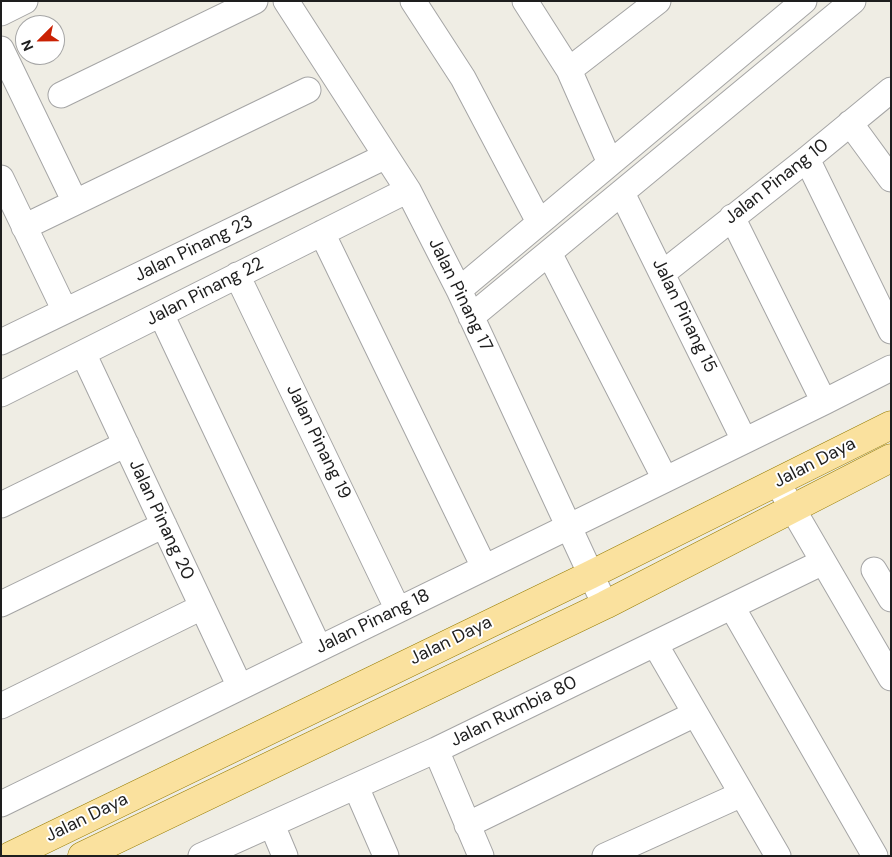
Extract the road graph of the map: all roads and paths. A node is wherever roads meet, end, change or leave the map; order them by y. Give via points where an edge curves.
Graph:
1 (24, 1) edge
2 (255, 1) edge
3 (413, 1) edge
4 (525, 1) edge
5 (658, 1) edge
6 (804, 1) edge
7 (853, 1) edge
8 (295, 5) edge
9 (1, 13) edge
10 (1, 49) edge
11 (569, 70) junction
12 (308, 90) dead end
13 (891, 90) edge
14 (61, 95) dead end
15 (850, 123) junction
16 (386, 156) junction
17 (807, 159) junction
18 (610, 163) junction
19 (1, 178) edge
20 (891, 179) edge
21 (408, 190) junction
22 (622, 193) junction
23 (75, 202) junction
24 (732, 217) junction
25 (540, 222) junction
26 (24, 227) junction
27 (322, 233) junction
28 (549, 253) junction
29 (663, 273) junction
30 (237, 276) junction
31 (459, 290) junction
32 (65, 311) junction
33 (161, 314) junction
34 (471, 317) junction
35 (891, 331) edge
36 (1, 342) edge
37 (83, 353) junction
38 (891, 368) edge
39 (1, 394) edge
40 (824, 402) junction
41 (891, 425) edge
42 (744, 440) junction
43 (126, 444) junction
44 (891, 458) edge
45 (665, 479) junction
46 (777, 482) junction
47 (1, 505) edge
48 (793, 509) junction
49 (164, 525) junction
50 (568, 526) junction
51 (824, 562) junction
52 (484, 567) junction
53 (874, 570) dead end
54 (590, 574) junction
55 (891, 599) edge
56 (1, 604) edge
57 (605, 605) junction
58 (202, 607) junction
59 (732, 607) junction
60 (398, 610) junction
61 (655, 644) junction
62 (319, 648) junction
63 (891, 678) edge
64 (240, 687) junction
65 (1, 706) edge
66 (695, 714) junction
67 (436, 750) junction
68 (356, 787) junction
69 (742, 794) junction
70 (1, 804) edge
71 (467, 824) junction
72 (272, 825) junction
73 (10, 856) edge
74 (82, 856) edge
75 (201, 856) edge
76 (285, 856) edge
77 (386, 856) edge
78 (481, 856) edge
79 (605, 856) edge
80 (778, 856) edge
81 (875, 856) edge

1 - 9 street
2 - 14 street
3 - 25 street via 463,78
4 - 11 street
5 - 11 street
6 - 18 street
7 - 22 street
8 - 16 street, Jalan Pinang 17
10 - 23 street
11 - 18 street
12 - 23 street
13 - 15 street, Jalan Pinang 10
15 - 17 street, Jalan Pinang 10
15 - 20 street
16 - 21 street, Jalan Pinang 17
16 - 32 street, Jalan Pinang 23
17 - 24 street, Jalan Pinang 10
17 - 35 street
18 - 25 street
19 - 26 street
21 - 27 street, Jalan Pinang 22
21 - 31 street, Jalan Pinang 17
22 - 28 street
22 - 29 street, Jalan Pinang 15
23 - 26 street
24 - 29 street, Jalan Pinang 10
24 - 40 street
25 - 31 street
26 - 32 street
27 - 30 street, Jalan Pinang 22
27 - 52 street
28 - 34 street
28 - 45 street
29 - 42 street, Jalan Pinang 15
30 - 33 street, Jalan Pinang 22
30 - 60 street, Jalan Pinang 19
31 - 34 street, Jalan Pinang 17
32 - 36 street, Jalan Pinang 23
33 - 37 street, Jalan Pinang 22
33 - 62 street
34 - 50 street, Jalan Pinang 17
37 - 39 street, Jalan Pinang 22
37 - 43 street, Jalan Pinang 20
38 - 40 street, Jalan Pinang 18
40 - 42 street, Jalan Pinang 18
41 - 46 main road, Jalan Daya
42 - 45 street, Jalan Pinang 18
43 - 47 street
43 - 49 street, Jalan Pinang 20
44 - 48 main road, Jalan Daya
45 - 50 street, Jalan Pinang 18
46 - 48 street
46 - 54 main road, Jalan Daya
48 - 51 street
48 - 57 main road, Jalan Daya
49 - 56 street
49 - 58 street, Jalan Pinang 20
50 - 52 street, Jalan Pinang 18
50 - 54 street, Jalan Pinang 17
51 - 59 street, Jalan Rumbia 80
51 - 63 street
52 - 60 street, Jalan Pinang 18
53 - 55 street
54 - 57 street, Jalan Pinang 17
54 - 73 main road, Jalan Daya
57 - 74 main road, Jalan Daya
58 - 64 street, Jalan Pinang 20
58 - 65 street
59 - 61 street, Jalan Rumbia 80
59 - 81 street
60 - 62 street, Jalan Pinang 18
61 - 66 street
61 - 67 street, Jalan Rumbia 80
62 - 64 street, Jalan Pinang 18
64 - 70 street, Jalan Pinang 18
66 - 69 street
66 - 71 street
67 - 68 street, Jalan Rumbia 80
67 - 71 street
68 - 72 street, Jalan Rumbia 80
68 - 77 street
69 - 79 street
69 - 80 street
71 - 78 street
72 - 75 street, Jalan Rumbia 80
72 - 76 street

